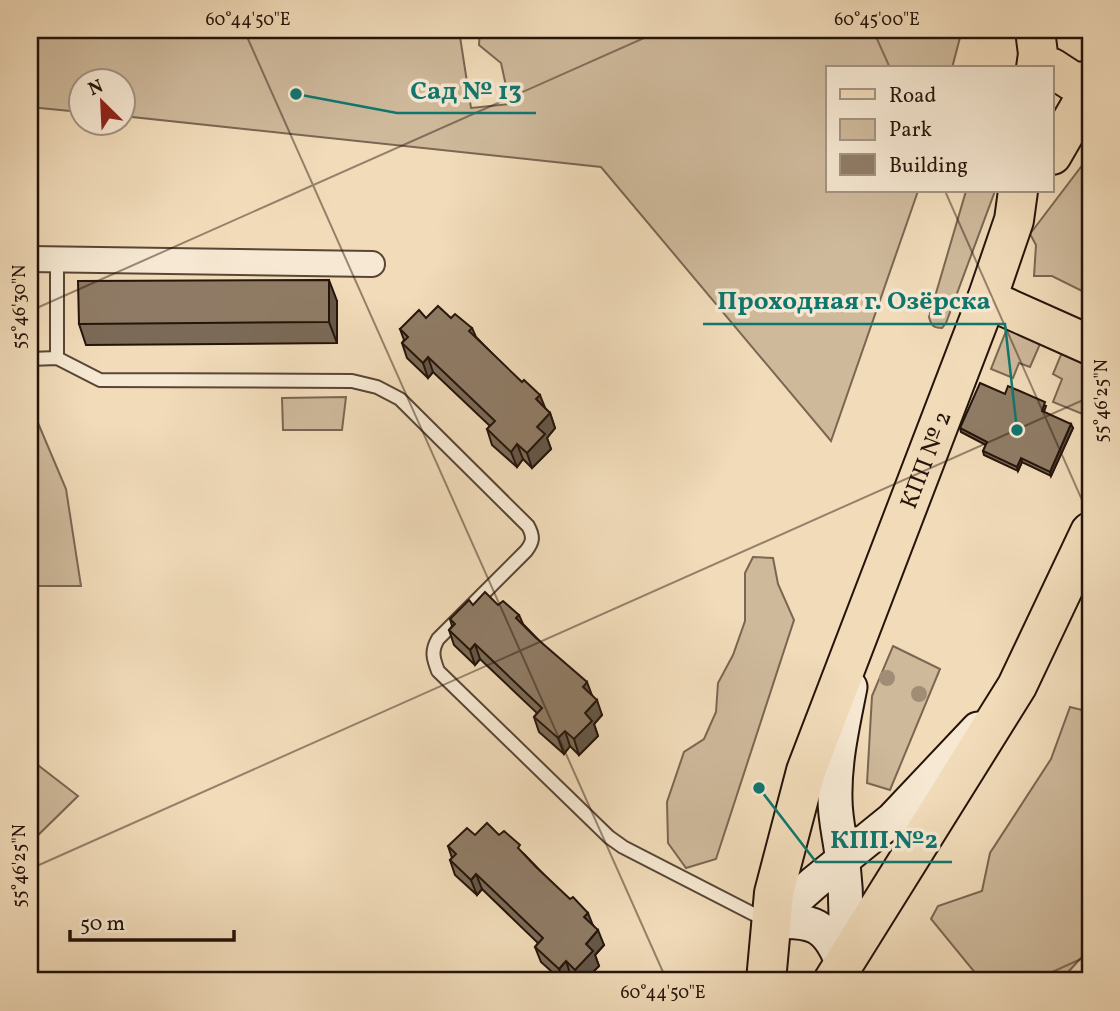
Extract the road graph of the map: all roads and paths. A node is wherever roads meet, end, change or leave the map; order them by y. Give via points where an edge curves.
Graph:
1 (1054, 67) edge
2 (1090, 82) edge
3 (1090, 89) edge
4 (1054, 152) edge
5 (1021, 200) edge
6 (30, 259) edge
7 (57, 259) junction
8 (372, 264) dead end
9 (987, 299) junction
10 (1090, 345) edge
11 (57, 358) junction
12 (30, 359) edge
13 (1090, 532) edge
14 (863, 621) junction
15 (1017, 686) junction
16 (843, 861) junction
17 (770, 922) junction
18 (838, 973) edge
19 (766, 981) edge

1 - 2 main road via 1072,81
3 - 4 main road
5 - 9 main road, КПП № 2
6 - 7 street
7 - 8 street
7 - 11 lane
9 - 10 main road
9 - 14 main road, КПП № 2
11 - 12 lane
11 - 17 lane via 100,380 352,381 400,399 533,534 526,551 438,639 433,660 438,671 609,837
13 - 15 main road
14 - 16 street via 836,773 836,829
14 - 17 main road, КПП № 2 via 806,771
15 - 16 street via 893,820
15 - 18 main road
16 - 17 street
16 - 18 street via 847,933
17 - 18 street via 805,921 819,927 836,947
17 - 19 main road, КПП № 2

